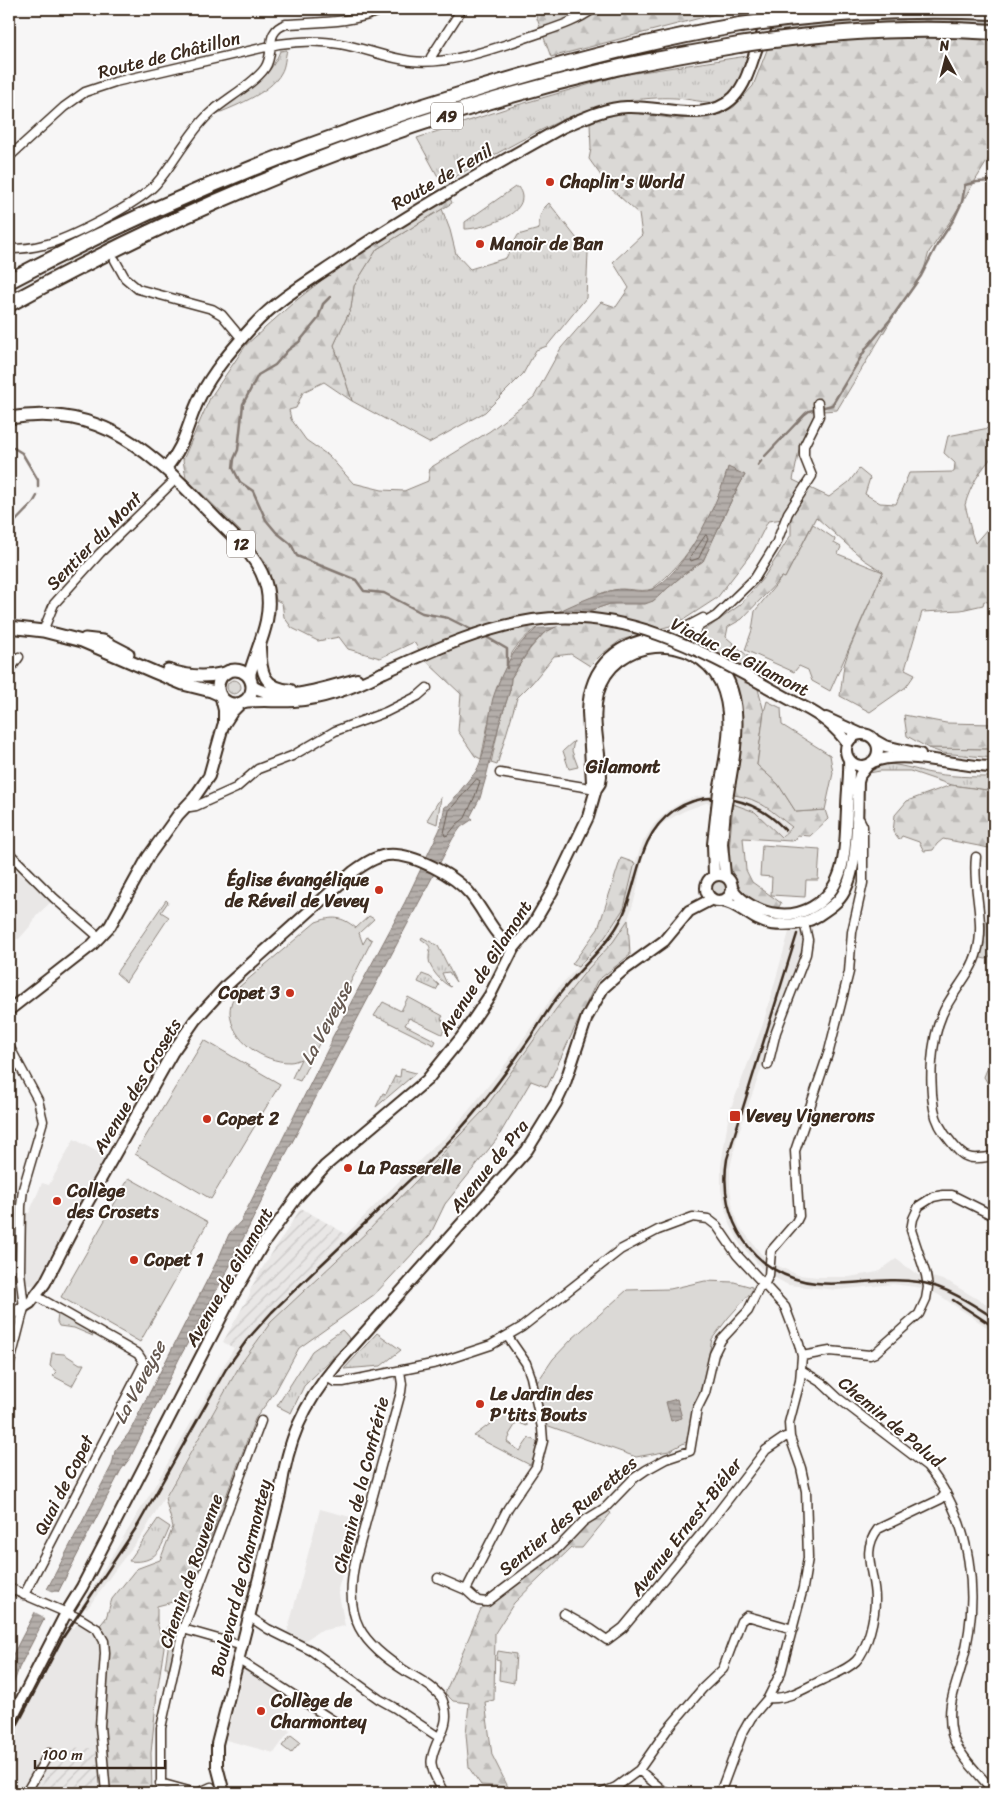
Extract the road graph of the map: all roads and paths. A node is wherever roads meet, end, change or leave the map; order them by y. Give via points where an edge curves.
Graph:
1 (384, 9) edge
2 (462, 9) edge
3 (593, 9) edge
4 (778, 9) edge
5 (994, 12) edge
6 (994, 32) edge
7 (270, 46) junction
8 (432, 61) junction
9 (9, 157) edge
10 (9, 249) edge
11 (116, 260) tunnel mouth
12 (9, 282) edge
13 (9, 304) edge
14 (242, 339) junction
15 (818, 406) dead end
16 (9, 418) edge
17 (166, 468) junction
18 (177, 478) junction
19 (723, 608) junction
20 (9, 627) edge
21 (43, 631) junction
22 (667, 637) junction
23 (71, 638) junction
24 (690, 644) junction
25 (260, 645) junction
26 (19, 657) dead end
27 (9, 671) edge
28 (228, 672) junction
29 (251, 683) junction
30 (428, 688) dead end
31 (319, 691) junction
32 (220, 697) junction
33 (242, 703) junction
34 (822, 718) junction
35 (224, 726) junction
36 (862, 734) junction
37 (876, 741) junction
38 (847, 744) junction
39 (849, 760) junction
40 (870, 763) junction
41 (947, 763) junction
42 (994, 767) edge
43 (500, 773) dead end
44 (596, 789) junction
45 (724, 792) junction
46 (187, 806) junction
47 (721, 809) junction
48 (846, 813) junction
49 (856, 818) junction
50 (9, 853) edge
51 (976, 858) dead end
52 (714, 875) junction
53 (725, 875) junction
54 (706, 888) junction
55 (732, 888) junction
56 (717, 900) junction
57 (686, 914) junction
58 (804, 922) junction
59 (100, 938) junction
60 (513, 949) junction
61 (9, 1010) edge
62 (9, 1046) edge
63 (768, 1065) dead end
64 (994, 1156) edge
65 (994, 1216) edge
66 (765, 1283) junction
67 (36, 1296) junction
68 (24, 1308) junction
69 (9, 1316) edge
70 (508, 1336) junction
71 (802, 1356) junction
72 (9, 1367) edge
73 (801, 1370) junction
74 (400, 1371) junction
75 (326, 1377) junction
76 (261, 1421) dead end
77 (790, 1437) junction
78 (946, 1493) junction
79 (438, 1578) dead end
80 (9, 1588) edge
81 (466, 1590) junction
82 (24, 1595) junction
83 (62, 1612) junction
84 (564, 1614) dead end
85 (250, 1616) junction
86 (183, 1629) junction
87 (794, 1629) junction
88 (243, 1646) junction
89 (239, 1660) junction
90 (768, 1698) junction
91 (337, 1723) dead end
92 (9, 1724) edge
93 (440, 1738) junction
94 (49, 1754) dead end
95 (639, 1770) junction
96 (160, 1783) junction
97 (211, 1787) dead end
98 (994, 1792) edge
99 (26, 1793) edge
100 (106, 1793) edge
101 (161, 1793) edge
102 (197, 1793) edge
103 (224, 1793) edge
104 (444, 1793) edge
105 (602, 1793) edge
106 (666, 1793) edge
107 (720, 1793) edge

1 - 7 street via 351,19 286,24 272,34
2 - 8 street via 431,57
3 - 8 street, Route de Châtillon via 562,25 498,48
4 - 14 street, Route de Fenil via 762,36 743,84 725,103 710,110 693,112 615,108 562,128 446,192 312,278 264,316
5 - 12 highway, A9, bridge via 948,10 830,14 740,25 664,39 565,64 374,122 294,152 203,188
6 - 13 highway, A9, bridge via 938,30 813,36 634,64 572,79 478,106 303,166 202,208
7 - 8 street, Route de Châtillon via 297,42 339,43 412,61
7 - 9 street, Route de Châtillon via 114,82 85,92 64,106
7 - 10 street via 266,67 200,124 155,185 136,200 99,224 62,239 44,245
11 - 14 street via 134,287 212,309 222,315
14 - 17 street, Route de Fenil via 200,396 181,446
15 - 19 street via 816,423 804,446 804,456 812,476 788,513 762,568
16 - 17 main road, 12 via 57,416 96,425 124,439
17 - 18 main road, 12
18 - 21 street, Sentier du Mont via 100,553 54,604
18 - 25 main road, 12 via 248,551 263,575 268,604
19 - 22 street
19 - 24 street via 696,629
20 - 21 main road, 12
21 - 23 main road, 12
22 - 24 street, Avenue de Gilamont
22 - 44 street, Avenue de Gilamont via 648,638 627,646 613,655 598,673 588,701 592,782
23 - 28 main road, 12 via 102,641 180,674 202,677
23 - 32 main road, 12
24 - 45 street, Avenue de Gilamont via 714,660 728,681 732,694 736,739
25 - 28 main road, 12 via 245,661
25 - 29 main road, 12 via 252,667
25 - 31 street via 261,670 270,683 285,689
26 - 27 street
28 - 29 main road via 242,672
28 - 32 main road via 218,684
29 - 31 street, Viaduc de Gilamont via 276,695
29 - 33 main road, 12 via 251,694
30 - 46 street via 386,712 335,730 292,756 258,770 236,788 196,806
31 - 33 street, Viaduc de Gilamont via 295,701
31 - 34 street, Viaduc de Gilamont, bridge via 366,682 494,629 532,620 599,619 662,635 709,656
32 - 33 main road, 12 via 230,704
32 - 35 street
33 - 35 street
34 - 36 street, Viaduc de Gilamont
34 - 38 street, Viaduc de Gilamont
35 - 46 street via 209,776
36 - 37 street
36 - 38 street via 854,736
37 - 40 street via 878,752
37 - 41 street
38 - 39 street
39 - 40 street via 858,765
39 - 48 street
40 - 41 street via 890,757
40 - 49 street via 859,778
41 - 42 street
43 - 44 street
44 - 45 street, Avenue de Gilamont via 602,776 595,710 600,685 620,660 638,650 657,646 692,654 703,661 720,682 727,708
44 - 60 street, Avenue de Gilamont via 588,818 553,890 532,926
45 - 47 street, Avenue de Gilamont, bridge
46 - 59 street via 148,857 112,923
47 - 52 street, Avenue de Gilamont via 713,844
47 - 53 street, Avenue de Gilamont
48 - 49 street
48 - 55 street via 844,854 838,880 826,898 811,908 792,914 766,912 745,901
49 - 58 street via 854,861 844,893 830,908
49 - 66 street via 863,826 863,882 852,932 849,972 829,1051 795,1151 799,1216 772,1250
50 - 59 street
51 - 64 street via 974,869 980,930 977,952 941,1016 936,1034 932,1082 934,1110 944,1134 959,1152 969,1158
52 - 53 street
52 - 54 street
53 - 55 street
54 - 56 street via 708,895
54 - 57 street, Avenue de Pra
55 - 56 street via 729,897
56 - 57 street, Avenue de Pra via 698,905
56 - 58 street via 731,903 769,924
57 - 75 street, Avenue de Pra via 664,941 603,988 587,1017 564,1086 527,1150
58 - 63 street via 808,940 806,954 776,1032
59 - 61 street
60 - 67 street, Avenue des Crosets via 495,933 472,896 461,886 414,860 387,855 353,872 227,985 195,1020 172,1053
60 - 83 street, Avenue de Gilamont via 490,995 427,1080 325,1166 277,1223 228,1304 79,1592
62 - 68 street via 40,1105 42,1121 21,1206 20,1272
65 - 71 street via 952,1195 938,1195 923,1202 916,1210 911,1226 928,1284 926,1299 918,1314 870,1355 830,1351
66 - 70 street via 737,1255 712,1222 699,1217 686,1218 620,1250
66 - 71 street via 785,1307
66 - 81 street, Sentier des Ruerettes via 759,1288 748,1311 721,1340 714,1354 705,1393 697,1409 690,1452 666,1459 640,1474 605,1508 584,1521 558,1548 486,1602
67 - 68 street, Avenue des Crosets
67 - 82 street, Quai de Copet via 138,1354 144,1363
68 - 69 street, Avenue des Crosets
68 - 72 street
70 - 74 street via 455,1358
70 - 81 street via 526,1362 531,1377 543,1442 536,1467 508,1508
71 - 73 street
73 - 77 street via 790,1414
73 - 78 street, Chemin de Palud via 927,1466
74 - 75 street via 343,1382
74 - 93 street, Chemin de la Confrérie via 401,1392 350,1589 360,1632 384,1657 430,1686 442,1698 447,1715
75 - 85 street, Boulevard de Charmontey via 312,1396 294,1432
76 - 86 street, Chemin de Rouvenne
77 - 84 street, Avenue Ernest-Biéler via 766,1450 623,1628 607,1640
77 - 87 street via 806,1490 808,1550
78 - 90 street, Chemin de Palud via 941,1499 878,1529 874,1534 868,1550 875,1599 868,1640 857,1660 848,1668 791,1695
78 - 98 street via 967,1550 972,1597 965,1649 949,1709 952,1736 963,1755
79 - 81 street
80 - 82 street
82 - 83 street
83 - 92 street, Avenue de Gilamont
83 - 100 street via 96,1629 104,1641 100,1717
85 - 88 street, Boulevard de Charmontey
85 - 93 street via 312,1651
86 - 88 street
86 - 96 street, Chemin de Rouvenne via 161,1728
87 - 90 street via 781,1672
87 - 95 street via 747,1616 741,1621 723,1668 667,1730
88 - 89 street, Boulevard de Charmontey
89 - 91 street
89 - 103 street, Boulevard de Charmontey via 217,1744 217,1766
90 - 107 street via 742,1734
93 - 104 street via 431,1758
94 - 99 street
95 - 105 street
95 - 106 street
96 - 101 street, Chemin de Rouvenne
96 - 102 street
97 - 102 street

